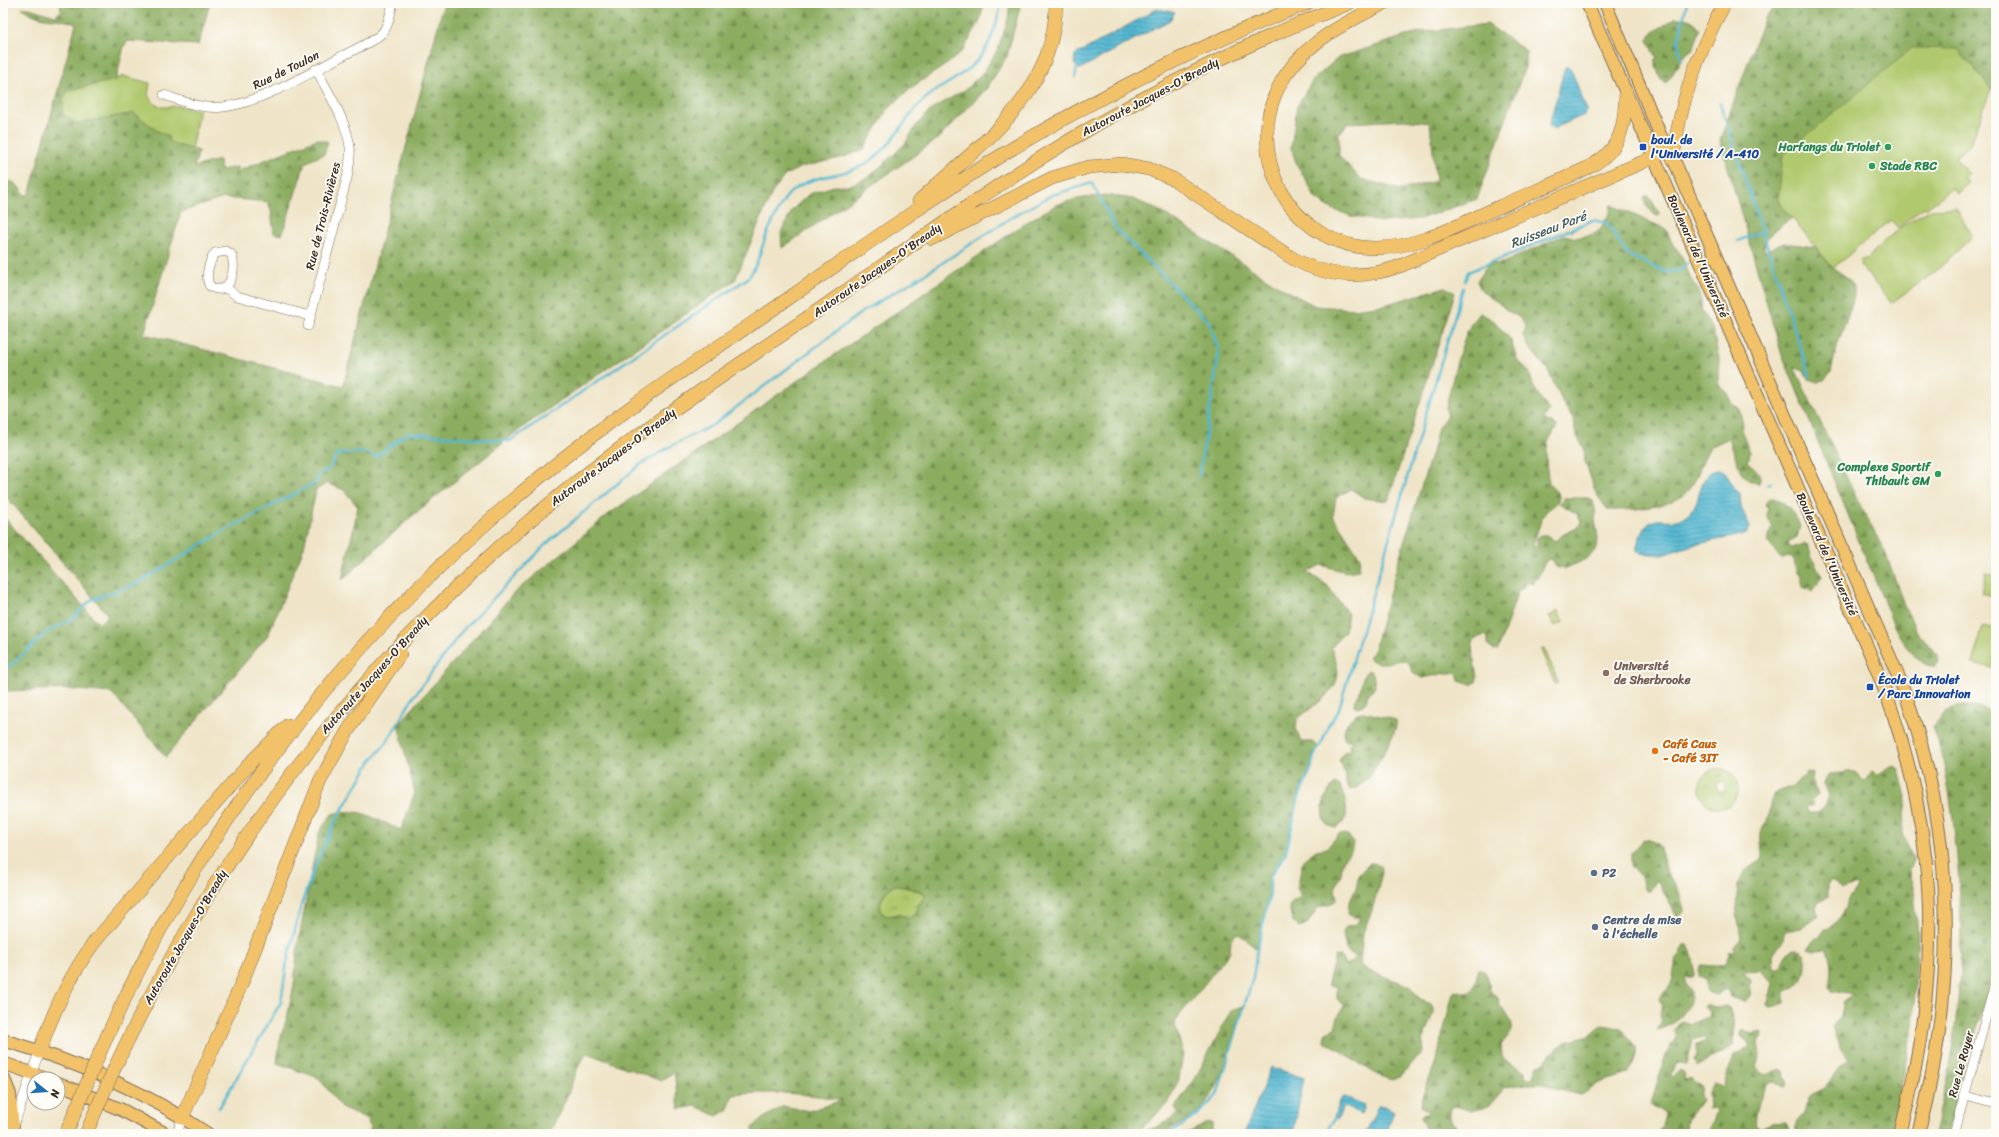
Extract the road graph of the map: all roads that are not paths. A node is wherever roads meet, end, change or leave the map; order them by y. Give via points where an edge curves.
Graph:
1 (393, 3) edge
2 (1056, 3) edge
3 (1308, 3) edge
4 (1350, 3) edge
5 (1385, 3) edge
6 (1587, 3) edge
7 (1605, 3) edge
8 (1724, 3) edge
9 (316, 69) junction
10 (1626, 92) junction
11 (164, 95) dead end
12 (1662, 139) junction
13 (1654, 156) junction
14 (1673, 158) junction
15 (893, 226) junction
16 (886, 263) junction
17 (226, 288) dead end
18 (310, 316) junction
19 (308, 326) dead end
20 (424, 618) junction
21 (332, 681) junction
22 (1996, 980) edge
23 (1993, 1001) edge
24 (3, 1040) edge
25 (40, 1052) junction
26 (3, 1063) edge
27 (26, 1071) edge
28 (33, 1071) edge
29 (3, 1077) edge
30 (66, 1086) edge
31 (26, 1091) edge
32 (1965, 1096) junction
33 (1996, 1104) edge
34 (182, 1118) junction
35 (12, 1132) edge
36 (66, 1134) edge
37 (86, 1134) edge
38 (166, 1134) edge
39 (176, 1134) edge
40 (208, 1134) edge
41 (1900, 1134) edge
42 (1918, 1134) edge
43 (1954, 1134) edge

1 - 9 street, Rue de Toulon via 382,34
2 - 15 highway via 1049,51 1036,81 1025,98 994,133
3 - 15 highway, Autoroute Jacques-O'Bready via 1199,50 1091,104 1005,154
4 - 16 highway, Autoroute Jacques-O'Bready via 1238,51 1126,108 1020,171
5 - 10 highway via 1333,31 1304,53 1282,81 1268,118 1268,157 1281,193 1306,222 1338,241 1376,248 1412,243 1591,166 1610,152 1620,136 1624,122
6 - 10 main road, Boulevard de l'Université
7 - 12 main road, Boulevard de l'Université
8 - 14 highway via 1692,77 1681,114
9 - 11 street, Rue de Toulon via 244,104 221,108 188,104
9 - 18 street, Rue de Trois-Rivières via 345,128 350,148 347,178
10 - 13 main road, Boulevard de l'Université
12 - 13 highway
12 - 14 main road, Boulevard de l'Université
13 - 16 highway via 1406,264 1367,275 1337,275 1308,266 1173,179 1149,169 1122,164 1088,167 1052,178
13 - 41 main road, Boulevard de l'Université via 1872,658 1898,726 1912,778 1926,854 1930,955 1922,1038
14 - 42 main road, Boulevard de l'Université via 1900,680 1926,762 1938,821 1943,863 1947,954 1937,1052
15 - 21 highway, Autoroute Jacques-O'Bready via 621,415 545,473 430,575 378,628
16 - 20 highway, Autoroute Jacques-O'Bready via 577,481 495,551
17 - 18 street via 237,296
18 - 19 street, Rue de Trois-Rivières
20 - 34 highway via 357,715 326,768 232,1008
20 - 37 highway, Autoroute Jacques-O'Bready, bridge via 336,716 249,832 182,938 151,994
21 - 25 highway via 251,762 96,940 65,989
21 - 36 highway, Autoroute Jacques-O'Bready, bridge via 258,776 201,862 142,964 97,1059
22 - 23 street, Rue Le Royer
23 - 32 street, Rue Le Royer
24 - 25 main road
25 - 28 street
25 - 34 main road via 108,1079
26 - 27 main road
29 - 35 main road via 10,1094
30 - 38 main road via 122,1110
31 - 35 street
32 - 33 street
32 - 43 street, Rue Le Royer
34 - 39 street
34 - 40 main road

